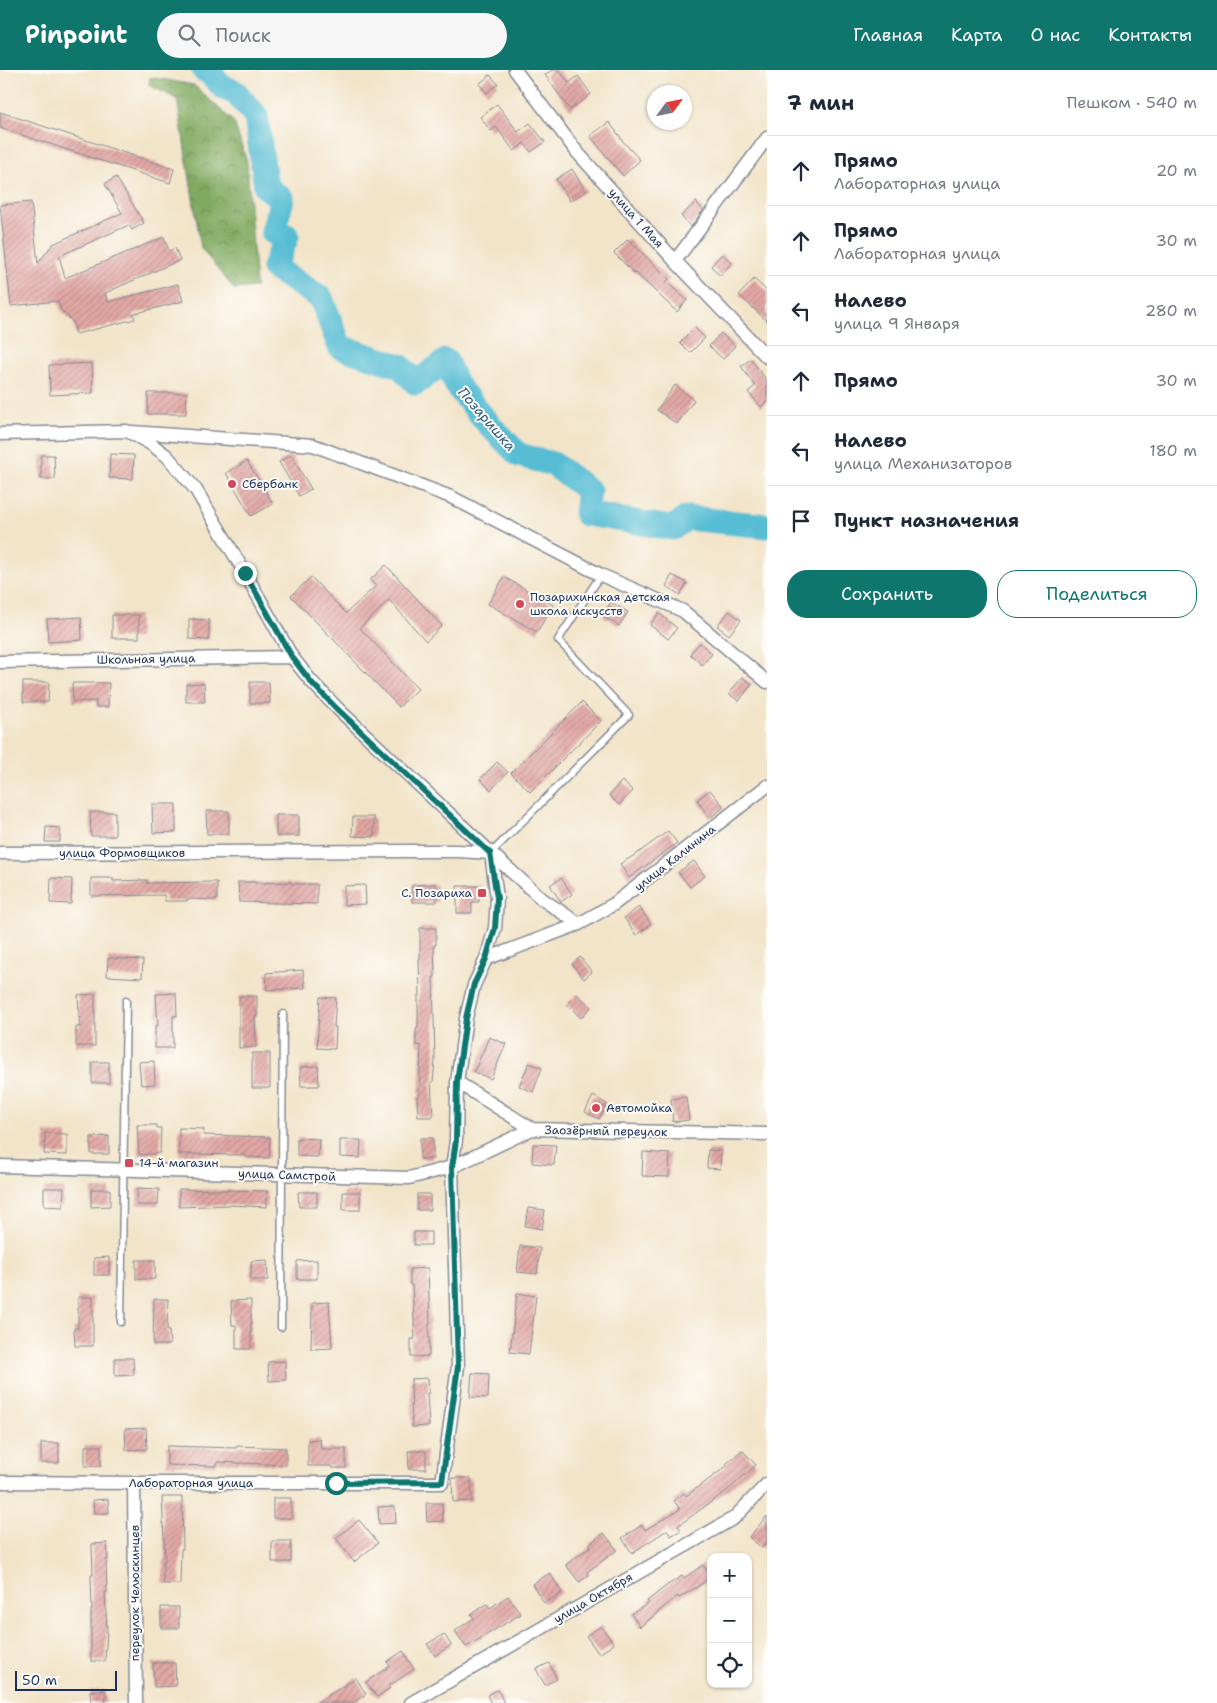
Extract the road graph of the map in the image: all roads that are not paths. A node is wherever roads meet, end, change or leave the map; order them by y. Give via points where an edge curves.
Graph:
1 (515, 70) edge
2 (767, 138) edge
3 (675, 262) junction
4 (767, 357) edge
5 (127, 431) junction
6 (0, 434) edge
7 (601, 575) junction
8 (292, 657) junction
9 (0, 662) edge
10 (767, 682) edge
11 (767, 786) edge
12 (0, 853) edge
13 (490, 853) junction
14 (579, 924) junction
15 (486, 959) junction
16 (126, 1001) dead end
17 (283, 1014) dead end
18 (457, 1082) junction
19 (532, 1130) junction
20 (767, 1134) edge
21 (0, 1166) edge
22 (452, 1167) junction
23 (123, 1168) junction
24 (283, 1174) junction
25 (121, 1322) dead end
26 (281, 1327) dead end
27 (0, 1482) edge
28 (134, 1483) junction
29 (767, 1484) edge
30 (136, 1703) edge
31 (410, 1703) edge

1 - 3 street, улица 1 Мая via 577,152
2 - 3 street
3 - 4 street, улица 1 Мая
5 - 6 street
5 - 7 street via 313,445 450,497
5 - 8 street via 167,456 196,490
7 - 10 street via 683,611
7 - 13 lane via 558,640 629,715
8 - 9 street, Школьная улица
8 - 13 street via 336,708
11 - 14 street, улица Калинина via 614,904
12 - 13 street, улица Формовщиков
13 - 14 street via 542,899
13 - 15 street via 497,898 495,928
14 - 15 street, улица Калинина
15 - 18 street via 474,984
16 - 23 lane
17 - 24 lane
18 - 19 street
18 - 22 street
19 - 20 street, Заозёрный переулок
19 - 22 street, Заозёрный переулок
21 - 23 street, улица Самстрой
22 - 24 street, улица Самстрой via 409,1178
22 - 28 street, Лабораторная улица via 458,1366 442,1482
23 - 24 street, улица Самстрой
23 - 25 lane
24 - 26 lane
27 - 28 street, Лабораторная улица
28 - 30 street, переулок Челюскинцев
29 - 31 street, улица Октября via 734,1518

